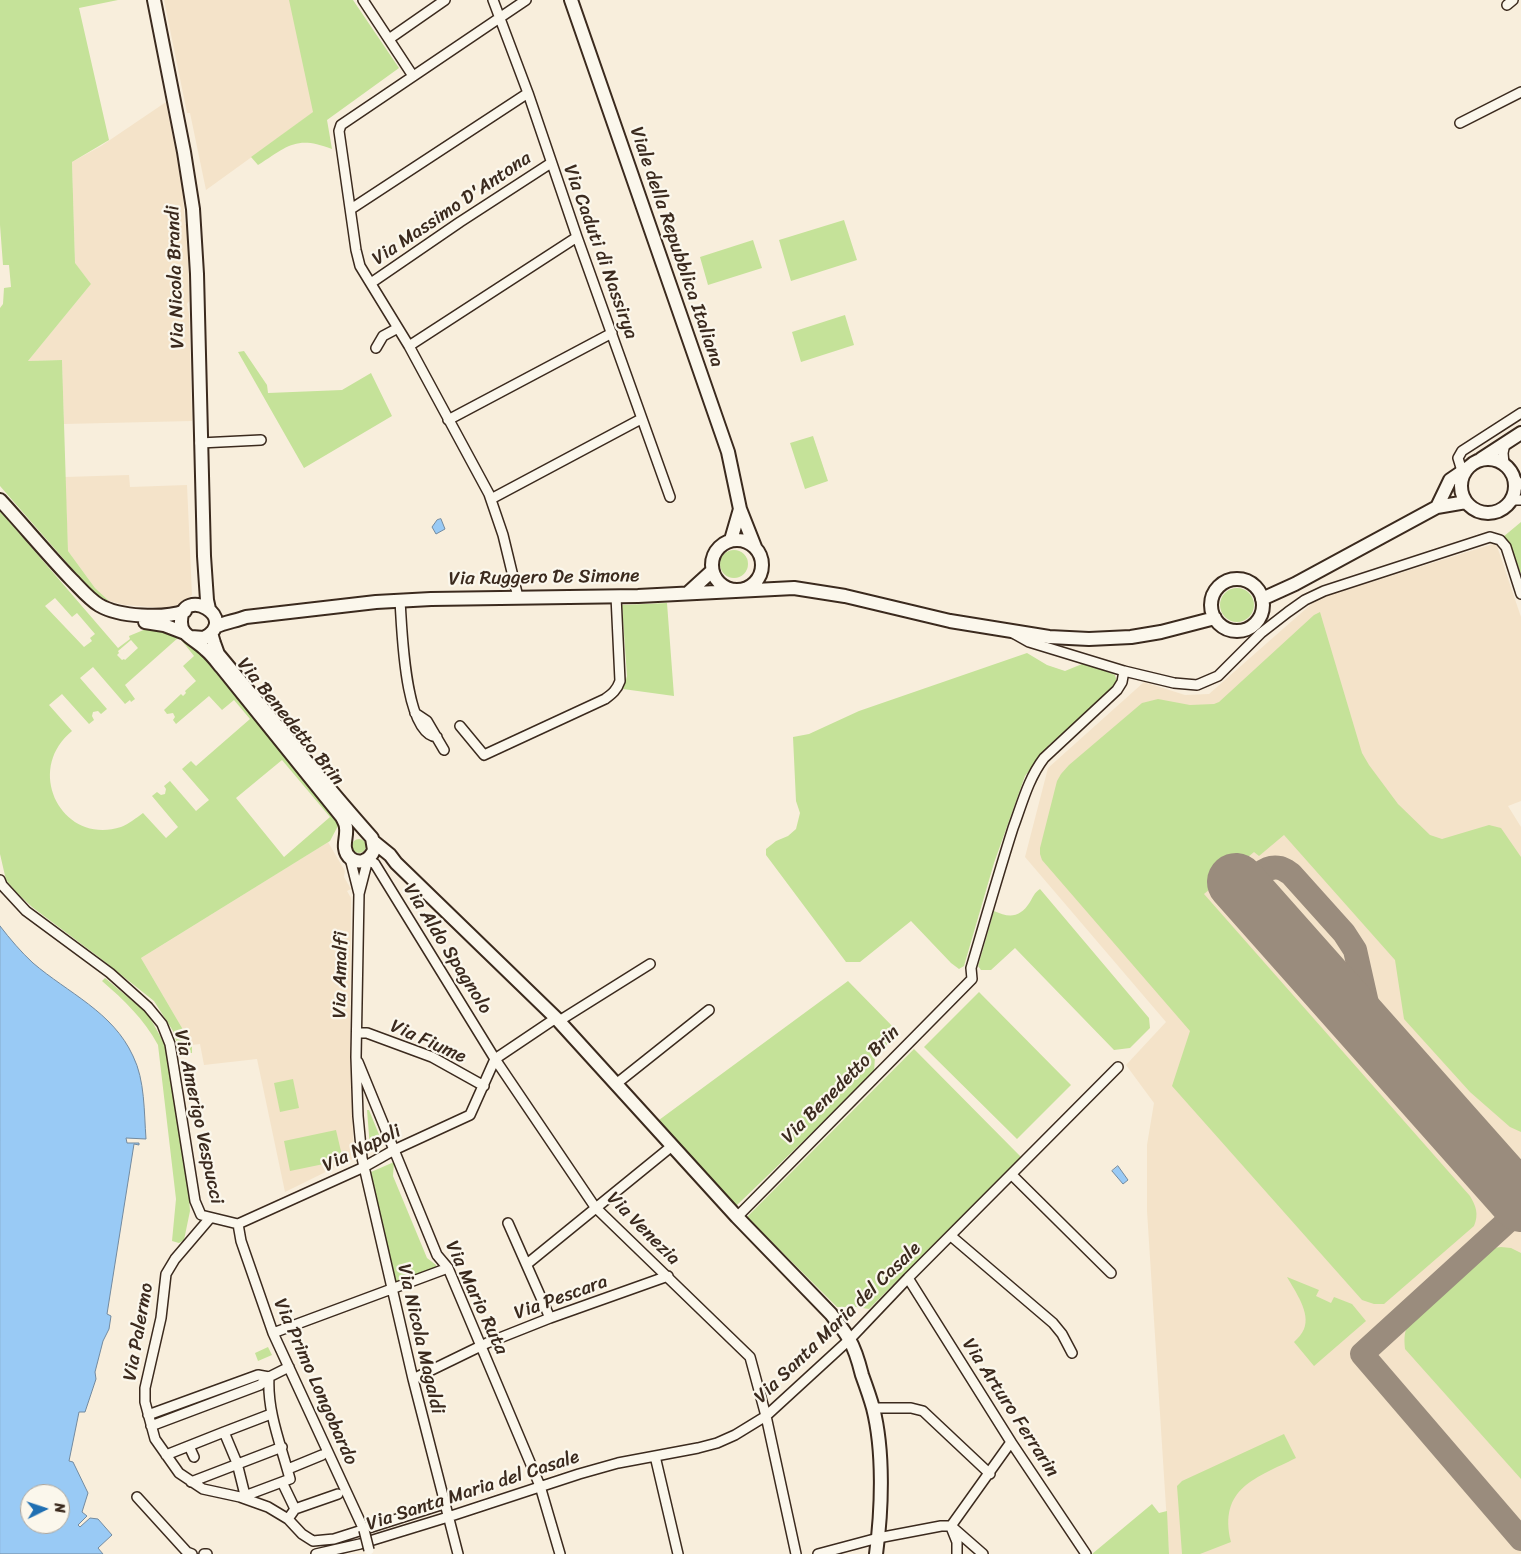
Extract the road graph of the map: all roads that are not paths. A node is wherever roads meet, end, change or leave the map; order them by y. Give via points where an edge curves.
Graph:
1 (154, 0) edge
2 (363, 0) edge
3 (445, 0) edge
4 (493, 0) edge
5 (526, 0) edge
6 (571, 0) edge
7 (499, 18) junction
8 (389, 39) junction
9 (413, 76) junction
10 (1521, 92) edge
11 (528, 93) junction
12 (1460, 123) dead end
13 (551, 163) junction
14 (351, 209) junction
15 (576, 237) junction
16 (371, 283) junction
17 (398, 328) junction
18 (612, 333) junction
19 (408, 346) junction
20 (376, 348) dead end
21 (1521, 413) edge
22 (641, 419) junction
23 (448, 420) junction
24 (1521, 433) edge
25 (261, 440) dead end
26 (200, 443) junction
27 (1506, 443) junction
28 (1504, 464) junction
29 (1470, 466) junction
30 (1518, 482) edge
31 (670, 497) dead end
32 (491, 499) junction
33 (0, 500) edge
34 (1516, 500) edge
35 (1466, 502) junction
36 (1437, 507) junction
37 (740, 509) junction
38 (731, 540) junction
39 (755, 547) junction
40 (204, 556) junction
41 (59, 567) junction
42 (762, 570) junction
43 (712, 571) junction
44 (781, 588) junction
45 (740, 590) junction
46 (688, 592) junction
47 (1521, 594) edge
48 (616, 596) junction
49 (518, 597) junction
50 (1262, 599) junction
51 (400, 600) junction
52 (186, 610) junction
53 (211, 611) junction
54 (246, 617) junction
55 (1216, 618) junction
56 (213, 630) junction
57 (1011, 632) junction
58 (188, 635) junction
59 (1124, 671) junction
60 (460, 726) dead end
61 (444, 750) dead end
62 (347, 838) junction
63 (369, 838) junction
64 (369, 857) junction
65 (350, 858) junction
66 (396, 863) junction
67 (379, 870) junction
68 (364, 875) junction
69 (0, 880) edge
70 (359, 894) junction
71 (650, 964) dead end
72 (709, 1010) dead end
73 (557, 1019) junction
74 (357, 1033) junction
75 (356, 1057) junction
76 (495, 1059) junction
77 (1118, 1067) dead end
78 (616, 1084) junction
79 (484, 1086) junction
80 (672, 1146) junction
81 (394, 1150) junction
82 (364, 1167) junction
83 (1012, 1175) junction
84 (595, 1207) junction
85 (737, 1216) junction
86 (210, 1218) junction
87 (508, 1223) dead end
88 (238, 1224) junction
89 (951, 1236) junction
90 (527, 1264) junction
91 (448, 1268) junction
92 (1111, 1273) dead end
93 (668, 1276) junction
94 (908, 1278) junction
95 (392, 1290) junction
96 (550, 1318) junction
97 (273, 1333) junction
98 (850, 1340) junction
99 (481, 1347) junction
100 (1072, 1353) dead end
101 (290, 1367) junction
102 (269, 1376) junction
103 (413, 1379) junction
104 (873, 1408) junction
105 (271, 1414) junction
106 (148, 1415) junction
107 (766, 1416) junction
108 (151, 1426) junction
109 (224, 1432) junction
110 (1012, 1442) junction
111 (190, 1446) junction
112 (282, 1447) junction
113 (166, 1456) junction
114 (322, 1456) dead end
115 (655, 1456) junction
116 (194, 1457) dead end
117 (237, 1463) junction
118 (288, 1469) junction
119 (990, 1474) junction
120 (191, 1482) junction
121 (282, 1482) junction
122 (540, 1486) junction
123 (338, 1494) dead end
124 (243, 1496) junction
125 (137, 1497) dead end
126 (444, 1504) junction
127 (294, 1509) junction
128 (448, 1517) junction
129 (288, 1519) junction
130 (951, 1526) junction
131 (364, 1530) junction
132 (878, 1538) junction
133 (370, 1552) edge
134 (192, 1554) edge
135 (316, 1554) edge
136 (458, 1554) edge
137 (560, 1554) edge
138 (678, 1554) edge
139 (796, 1554) edge
140 (818, 1554) edge
141 (876, 1554) edge
142 (957, 1554) edge
143 (983, 1554) edge
144 (1086, 1554) edge

1 - 26 street, Via Nicola Brandi via 193,210
2 - 8 street
3 - 8 street
4 - 7 street, Via Caduti di Nassirya
5 - 7 street
6 - 37 street, Viale della Repubblica Italiana via 728,452
7 - 9 street
7 - 11 street, Via Caduti di Nassirya
8 - 9 street
9 - 14 street, Via Massimo D'Antona via 339,130
10 - 12 street
11 - 13 street, Via Caduti di Nassirya
11 - 14 street
13 - 15 street, Via Caduti di Nassirya
13 - 16 street, Via Massimo D'Antona
14 - 16 street, Via Massimo D'Antona via 360,266
15 - 18 street, Via Caduti di Nassirya
15 - 19 street
16 - 17 street, Via Massimo D'Antona
17 - 19 street, Via Massimo D'Antona
17 - 20 street via 383,336
18 - 22 street, Via Caduti di Nassirya
18 - 23 street
19 - 23 street, Via Massimo D'Antona
21 - 29 street via 1462,451 1458,458
22 - 31 street, Via Caduti di Nassirya
22 - 32 street
23 - 32 street, Via Massimo D'Antona
24 - 27 street
25 - 26 street
26 - 40 street, Via Nicola Brandi
27 - 28 street
27 - 29 street
28 - 29 street via 1488,458
28 - 30 street
29 - 35 street via 1462,479 1461,488
29 - 36 street via 1450,480
30 - 34 street
32 - 49 street, Via Massimo D'Antona
33 - 41 street
34 - 35 street via 1492,513 1475,510
35 - 36 street
36 - 50 street
37 - 38 street, Viale della Repubblica Italiana
37 - 39 street, Viale della Repubblica Italiana
38 - 39 street via 742,539
38 - 43 street via 714,552
39 - 42 street via 760,554
40 - 52 street, Via Nicola Brandi via 198,596
40 - 53 street, Via Nicola Brandi via 207,600
41 - 52 street via 92,600 108,610 170,616
41 - 58 street via 76,594 100,615 121,621 164,625
42 - 44 street
42 - 45 street via 754,584
43 - 45 street, Via Ruggero De Simone via 724,587
43 - 46 street
44 - 45 street, Via Ruggero De Simone
44 - 57 street, Via Ruggero De Simone via 815,590
45 - 46 street, Via Ruggero De Simone
46 - 48 street, Via Ruggero De Simone
47 - 59 street via 1506,547 1500,540 1490,537 1305,600 1261,633 1218,676 1207,682 1188,685
48 - 49 street, Via Ruggero De Simone
48 - 60 street via 620,681 614,692 484,755
49 - 51 street, Via Ruggero De Simone
50 - 55 street via 1260,618 1248,629 1225,628
50 - 55 street via 1250,583 1242,580 1227,582 1220,586 1212,600
51 - 54 street, Via Ruggero De Simone
51 - 61 street via 408,687 415,713 427,721
52 - 53 street via 199,605
52 - 58 street via 181,624
53 - 54 street, Via Ruggero De Simone
53 - 56 street via 215,620
54 - 56 street, Via Ruggero De Simone via 226,621
55 - 57 street, Via Ruggero De Simone via 1131,637 1089,639
56 - 58 street via 200,639
56 - 63 street, Via Benedetto Brin via 218,654
57 - 59 street via 1029,642
58 - 62 street, Via Benedetto Brin via 222,668 342,817
59 - 85 street, Via Benedetto Brin via 1117,690 1037,768 1005,854 971,968 972,979
62 - 63 street via 353,833
62 - 65 street, Via Benedetto Brin via 344,848
63 - 64 street via 374,850
63 - 66 street, Via Benedetto Brin
64 - 65 street, Via Benedetto Brin via 359,861
64 - 66 street, Via Benedetto Brin via 386,857
64 - 67 street, Via Aldo Spagnolo
64 - 68 street, Via Amalfi
65 - 70 street, Via Amalfi
66 - 73 street, Via Benedetto Brin
67 - 68 street
67 - 76 street, Via Aldo Spagnolo
68 - 70 street, Via Amalfi
69 - 86 street, Via Amerigo Vespucci via 26,911 110,973 162,1024 170,1044 195,1200 202,1216
70 - 74 street, Via Amalfi
71 - 73 street
72 - 78 street
73 - 76 street
73 - 78 street, Via Benedetto Brin
74 - 75 street, Via Amalfi
74 - 79 street, Via Fiume via 367,1033 432,1056
75 - 81 street, Via Amalfi
75 - 82 street, Via Amalfi
76 - 79 street, Via Napoli
76 - 84 street, Via Venezia
77 - 83 street, Via Santa Maria del Casale
78 - 80 street, Via Benedetto Brin
79 - 81 street, Via Napoli via 470,1115
80 - 84 street
80 - 85 street, Via Benedetto Brin
81 - 82 street, Via Napoli
81 - 91 street, Via Mario Ruta via 437,1255
82 - 88 street, Via Napoli
82 - 95 street, Via Nicola Magaldi
83 - 89 street, Via Santa Maria del Casale
83 - 92 street
84 - 90 street
84 - 93 street, Via Venezia
85 - 98 street, Via Benedetto Brin via 831,1314
86 - 88 street
86 - 106 street, Via Palermo via 166,1274 161,1318 145,1388
87 - 90 street
88 - 97 street, Via Primo Longobardo
89 - 94 street, Via Santa Maria del Casale
89 - 100 street via 1053,1323
90 - 96 street
91 - 95 street
91 - 99 street, Via Mario Ruta
93 - 96 street, Via Pescara
93 - 107 street, Via Venezia via 750,1357
94 - 98 street, Via Santa Maria del Casale
94 - 110 street, Via Arturo Ferrarin
95 - 97 street
95 - 103 street, Via Nicola Magaldi
96 - 99 street, Via Pescara
97 - 101 street, Via Primo Longobardo
98 - 104 street, Via Benedetto Brin
98 - 107 street, Via Santa Maria del Casale
99 - 103 street, Via Pescara
99 - 122 street, Via Mario Ruta
101 - 102 street
101 - 131 street, Via Primo Longobardo
102 - 105 street
102 - 106 street via 258,1375
102 - 108 street via 260,1385
103 - 126 street, Via Nicola Magaldi
104 - 119 street via 923,1411
104 - 132 street, Via Benedetto Brin via 879,1453
105 - 109 street
105 - 112 street
106 - 108 street, Via Palermo
107 - 115 street, Via Santa Maria del Casale via 717,1443
107 - 139 street, Via Venezia
108 - 113 street, Via Palermo
109 - 111 street
109 - 117 street
110 - 119 street
110 - 144 street, Via Arturo Ferrarin
111 - 113 street
111 - 116 street
112 - 117 street
112 - 118 street
113 - 120 street, Via Palermo
114 - 118 street
115 - 122 street, Via Santa Maria del Casale via 618,1463
115 - 138 street
117 - 120 street
117 - 124 street
118 - 121 street via 290,1479
119 - 130 street
120 - 124 street, Via Palermo via 203,1489
121 - 124 street
121 - 127 street
122 - 128 street, Via Santa Maria del Casale
122 - 137 street, Via Mario Ruta
123 - 127 street
124 - 129 street, Via Palermo
125 - 134 street
126 - 128 street, Via Nicola Magaldi
126 - 131 street, Via Palermo
127 - 129 street
128 - 135 street, Via Santa Maria del Casale
128 - 136 street, Via Nicola Magaldi
129 - 131 street, Via Palermo via 313,1541
130 - 132 street
130 - 142 street via 957,1542
130 - 143 street
131 - 133 street, Via Primo Longobardo, bridge
132 - 140 street
132 - 141 street, Via Benedetto Brin

